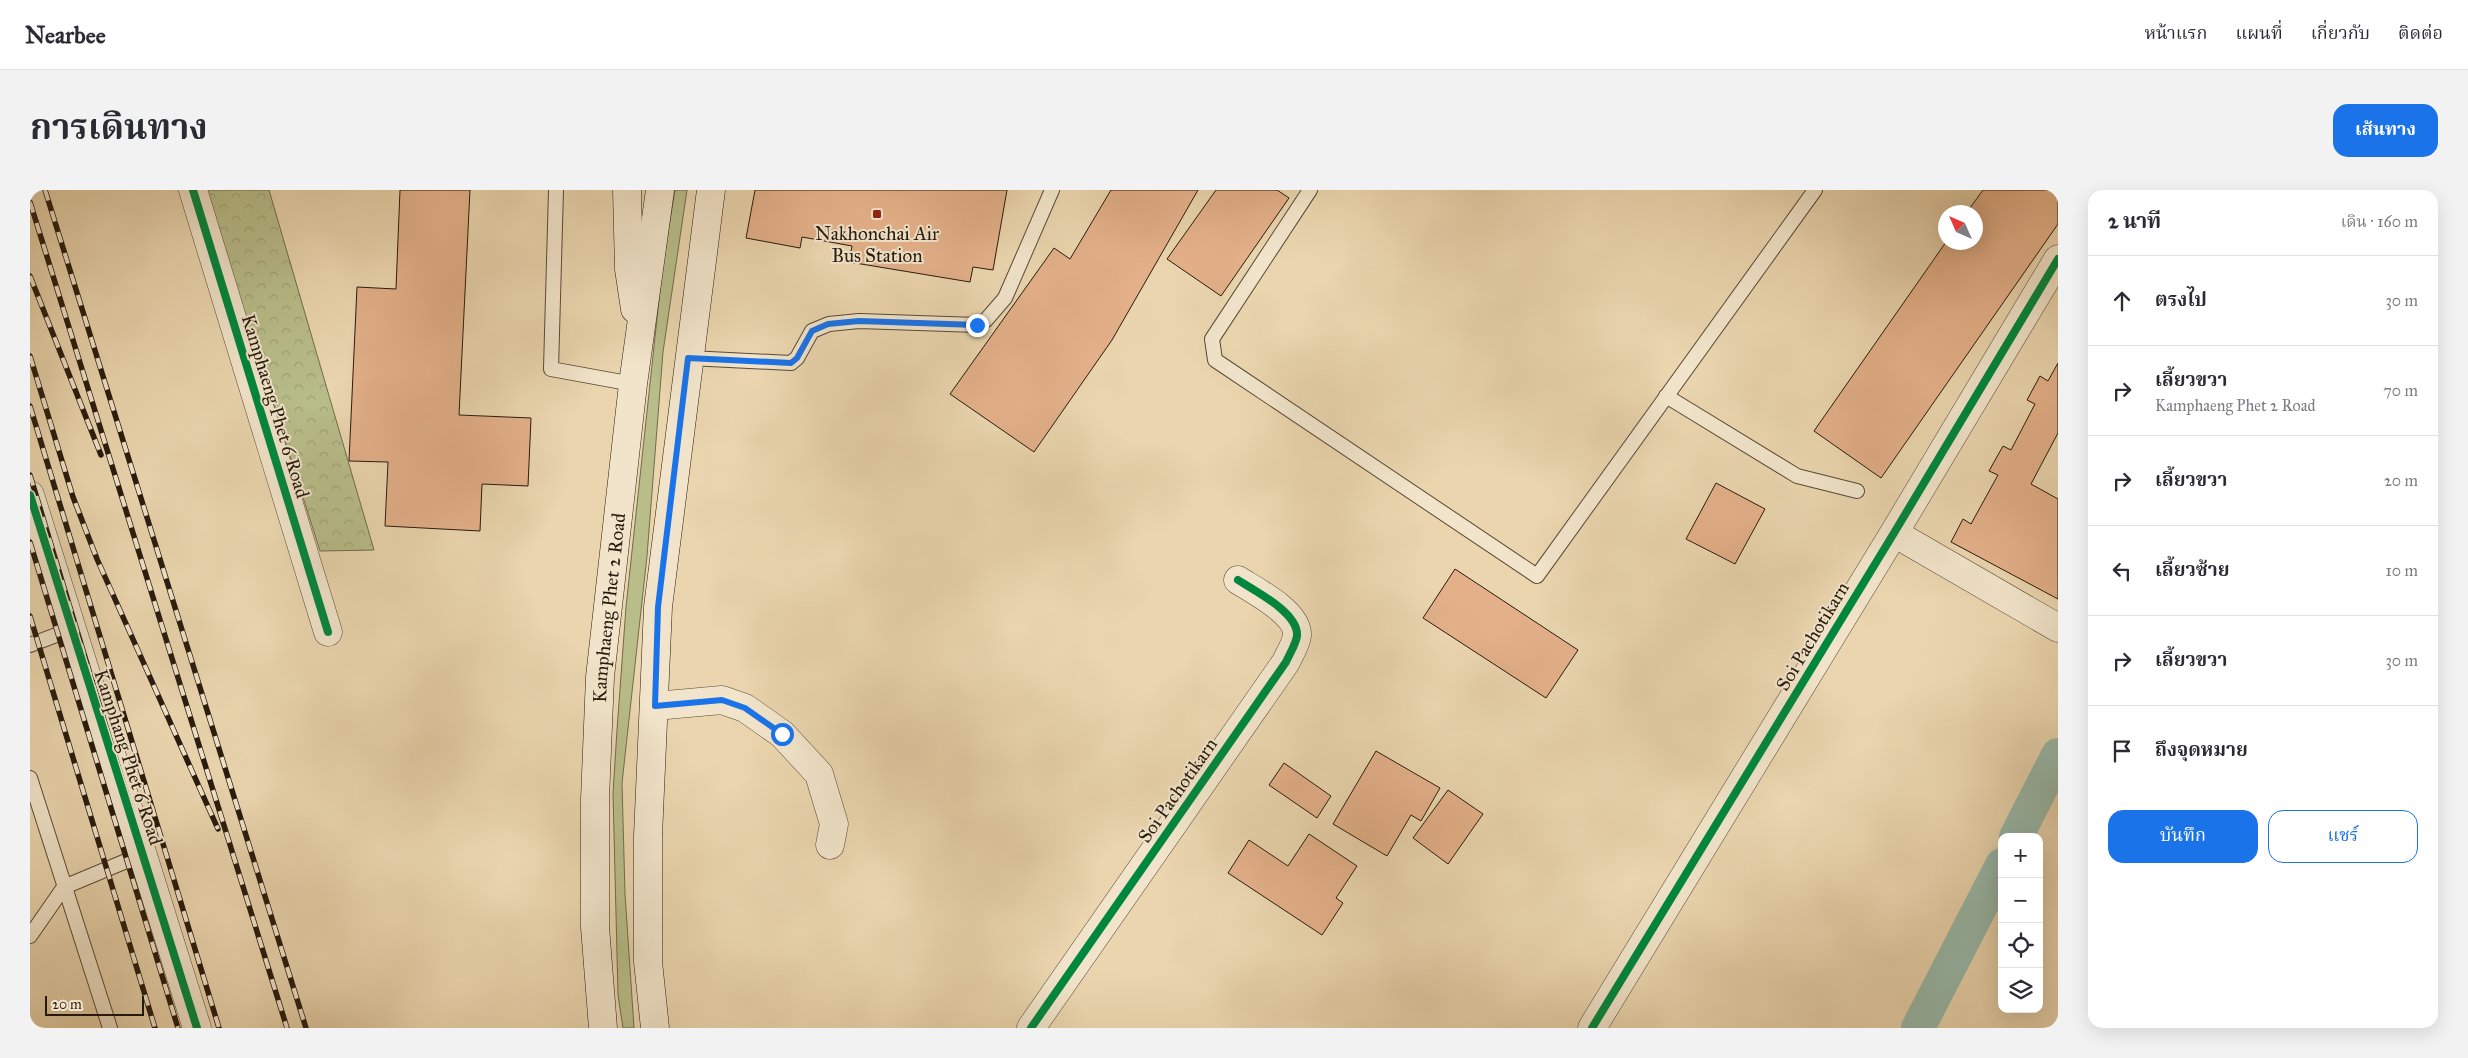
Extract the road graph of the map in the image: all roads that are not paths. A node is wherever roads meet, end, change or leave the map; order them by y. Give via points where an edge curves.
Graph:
1 (193, 190) edge
2 (556, 190) edge
3 (626, 190) edge
4 (660, 190) edge
5 (711, 190) edge
6 (1052, 190) edge
7 (1310, 190) edge
8 (1814, 190) edge
9 (2058, 259) edge
10 (640, 337) junction
11 (688, 358) junction
12 (633, 384) junction
13 (1666, 396) junction
14 (1857, 491) dead end
15 (31, 500) edge
16 (1894, 533) junction
17 (1238, 580) dead end
18 (2058, 628) edge
19 (72, 629) junction
20 (328, 632) dead end
21 (30, 645) edge
22 (655, 706) junction
23 (30, 778) edge
24 (830, 845) dead end
25 (143, 854) junction
26 (64, 887) junction
27 (30, 936) edge
28 (110, 1028) edge
29 (198, 1028) edge
30 (603, 1028) edge
31 (655, 1028) edge
32 (1031, 1028) edge
33 (1592, 1028) edge

1 - 20 street, Kamphaeng Phet 6 Road
2 - 12 lane via 551,369
3 - 10 street via 629,269
4 - 10 street, Kamphaeng Phet 2 Road
5 - 11 street
6 - 11 lane via 1005,298 986,320 977,325 838,322 812,331 791,363
7 - 13 lane via 1212,339 1214,360 1536,576
8 - 13 lane
9 - 16 street, Soi Pachotikarn
10 - 12 street, Kamphaeng Phet 2 Road
11 - 22 street via 658,607
12 - 30 street, Kamphaeng Phet 2 Road via 600,677 595,799 595,927
13 - 14 lane via 1797,476
15 - 19 street, Kamphang Phet 6 Road
16 - 18 street
16 - 33 street, Soi Pachotikarn
17 - 32 street, Soi Pachotikarn via 1276,605 1294,622 1297,636 1286,662
19 - 21 lane
19 - 25 street, Kamphang Phet 6 Road
22 - 24 street via 722,700 745,708 782,734 819,774 834,824
22 - 31 street via 648,836 648,962
23 - 26 lane
25 - 26 lane
25 - 29 street, Kamphang Phet 6 Road
26 - 27 lane
26 - 28 lane

